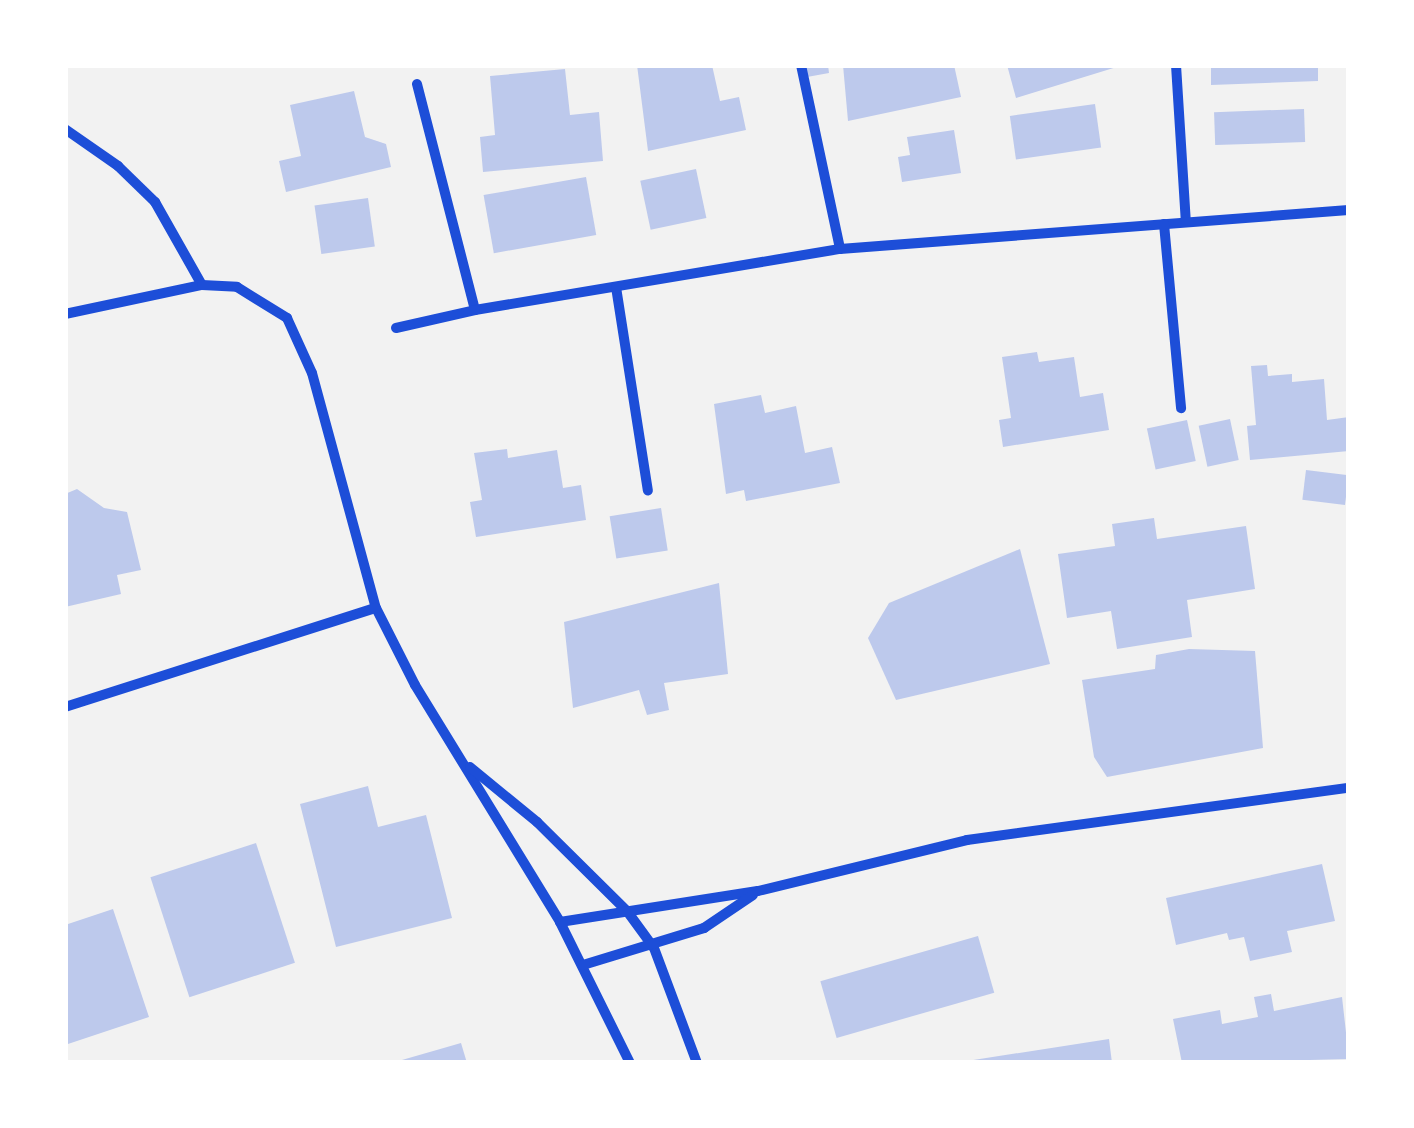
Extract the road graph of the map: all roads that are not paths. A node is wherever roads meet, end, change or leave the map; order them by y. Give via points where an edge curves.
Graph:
1 (801, 65) edge
2 (1176, 65) edge
3 (417, 84) dead end
4 (65, 129) edge
5 (1349, 210) edge
6 (1186, 222) junction
7 (1164, 224) junction
8 (840, 249) junction
9 (202, 284) junction
10 (616, 287) junction
11 (476, 310) junction
12 (65, 314) edge
13 (396, 328) dead end
14 (1181, 408) dead end
15 (648, 491) dead end
16 (376, 608) junction
17 (65, 707) edge
18 (465, 764) junction
19 (1349, 788) edge
20 (758, 891) junction
21 (627, 911) junction
22 (560, 922) junction
23 (654, 948) junction
24 (584, 965) junction
25 (630, 1063) edge
26 (697, 1063) edge

1 - 8 street
2 - 6 street
3 - 11 street
4 - 9 street via 118,166 154,202
5 - 6 street
6 - 7 street
7 - 8 street
7 - 14 street
8 - 10 street
9 - 12 street
9 - 16 street via 237,287 286,318 312,373
10 - 11 street
10 - 15 street
11 - 13 street
16 - 17 street
16 - 18 street
18 - 21 street via 548,832
18 - 22 street
19 - 20 street via 967,840
20 - 21 street
20 - 23 street via 704,928
21 - 22 street
21 - 23 street
22 - 24 street
23 - 24 street
23 - 26 street
24 - 25 street

